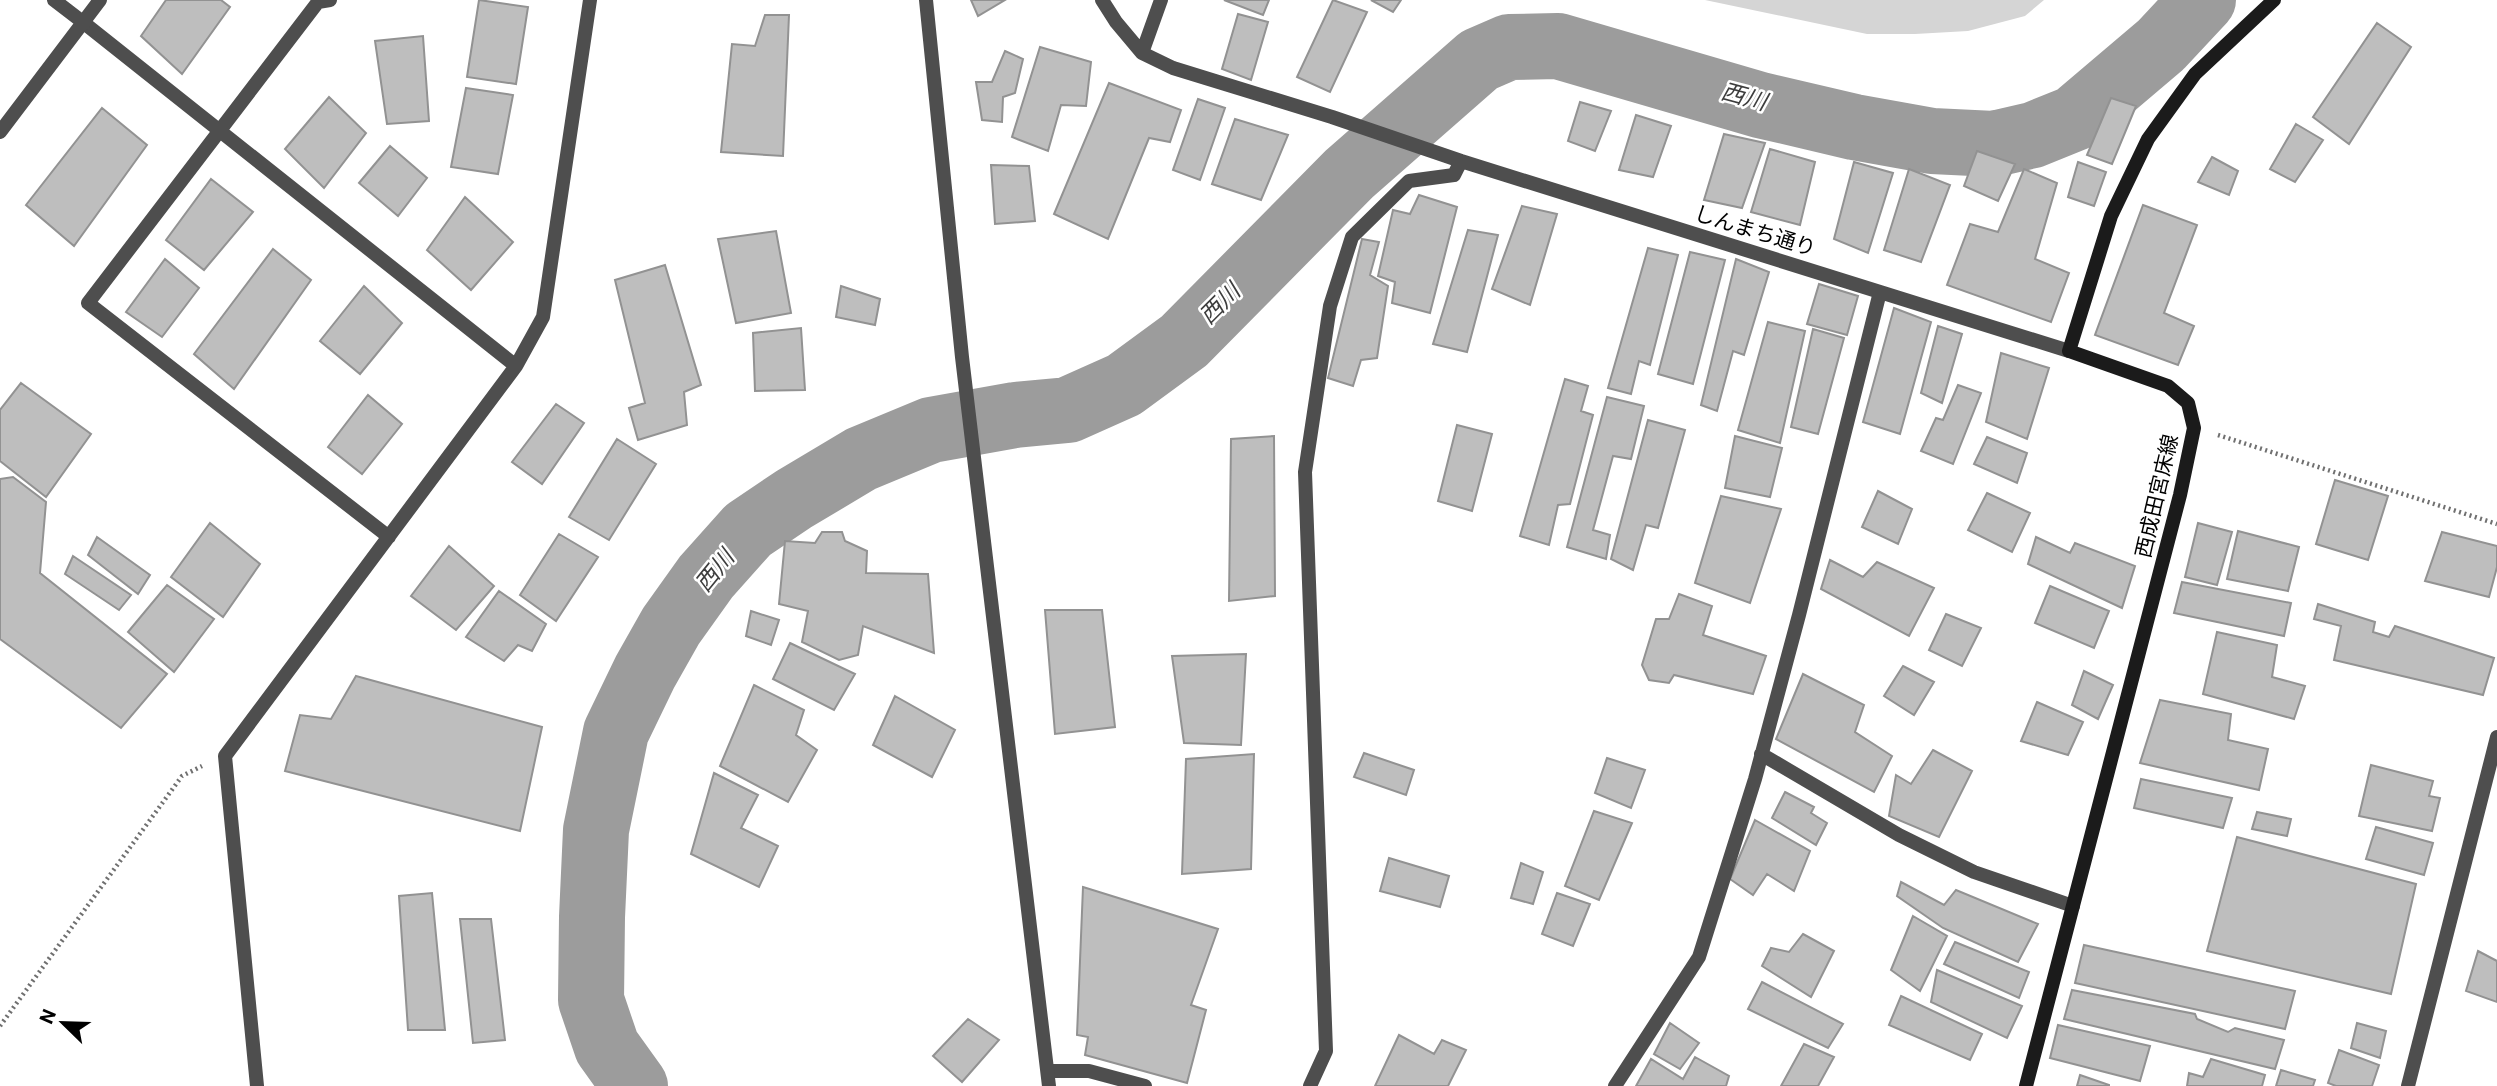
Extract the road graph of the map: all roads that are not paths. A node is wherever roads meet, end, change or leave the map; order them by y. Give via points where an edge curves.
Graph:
1 (54, 0) edge
2 (100, 0) edge
3 (330, 0) edge
4 (590, 0) edge
5 (926, 0) edge
6 (1102, 0) edge
7 (1161, 0) edge
8 (2274, 0) edge
9 (84, 23) junction
10 (1142, 53) junction
11 (220, 130) junction
12 (0, 132) edge
13 (1461, 161) junction
14 (1880, 292) junction
15 (2069, 351) junction
16 (516, 366) junction
17 (389, 537) junction
18 (2497, 737) edge
19 (1761, 754) junction
20 (2073, 906) junction
21 (1049, 1079) edge
22 (257, 1086) edge
23 (1145, 1086) edge
24 (1310, 1086) edge
25 (1615, 1086) edge
26 (2026, 1086) edge
27 (2408, 1086) edge

1 - 9 street
2 - 9 street
3 - 11 street via 318,2
4 - 16 street via 543,317
5 - 21 street via 962,357
6 - 10 street
7 - 10 street
8 - 15 main road via 2195,74 2148,139 2111,216
9 - 11 street
9 - 12 street
10 - 13 street, しんまち通り via 1174,68
11 - 16 street
11 - 17 street via 88,303
13 - 14 street, しんまち通り
13 - 24 street via 1454,174 1409,181 1352,237 1330,306 1305,472 1326,1051
14 - 15 street, しんまち通り
14 - 19 street
15 - 20 main road, 西成田宮床線 via 2168,386 2188,404 2194,428
16 - 17 street
17 - 22 street via 225,755
18 - 27 street
19 - 20 street via 1974,873
19 - 25 street via 1699,957
20 - 26 main road, 西成田宮床線
21 - 23 street via 1089,1071

